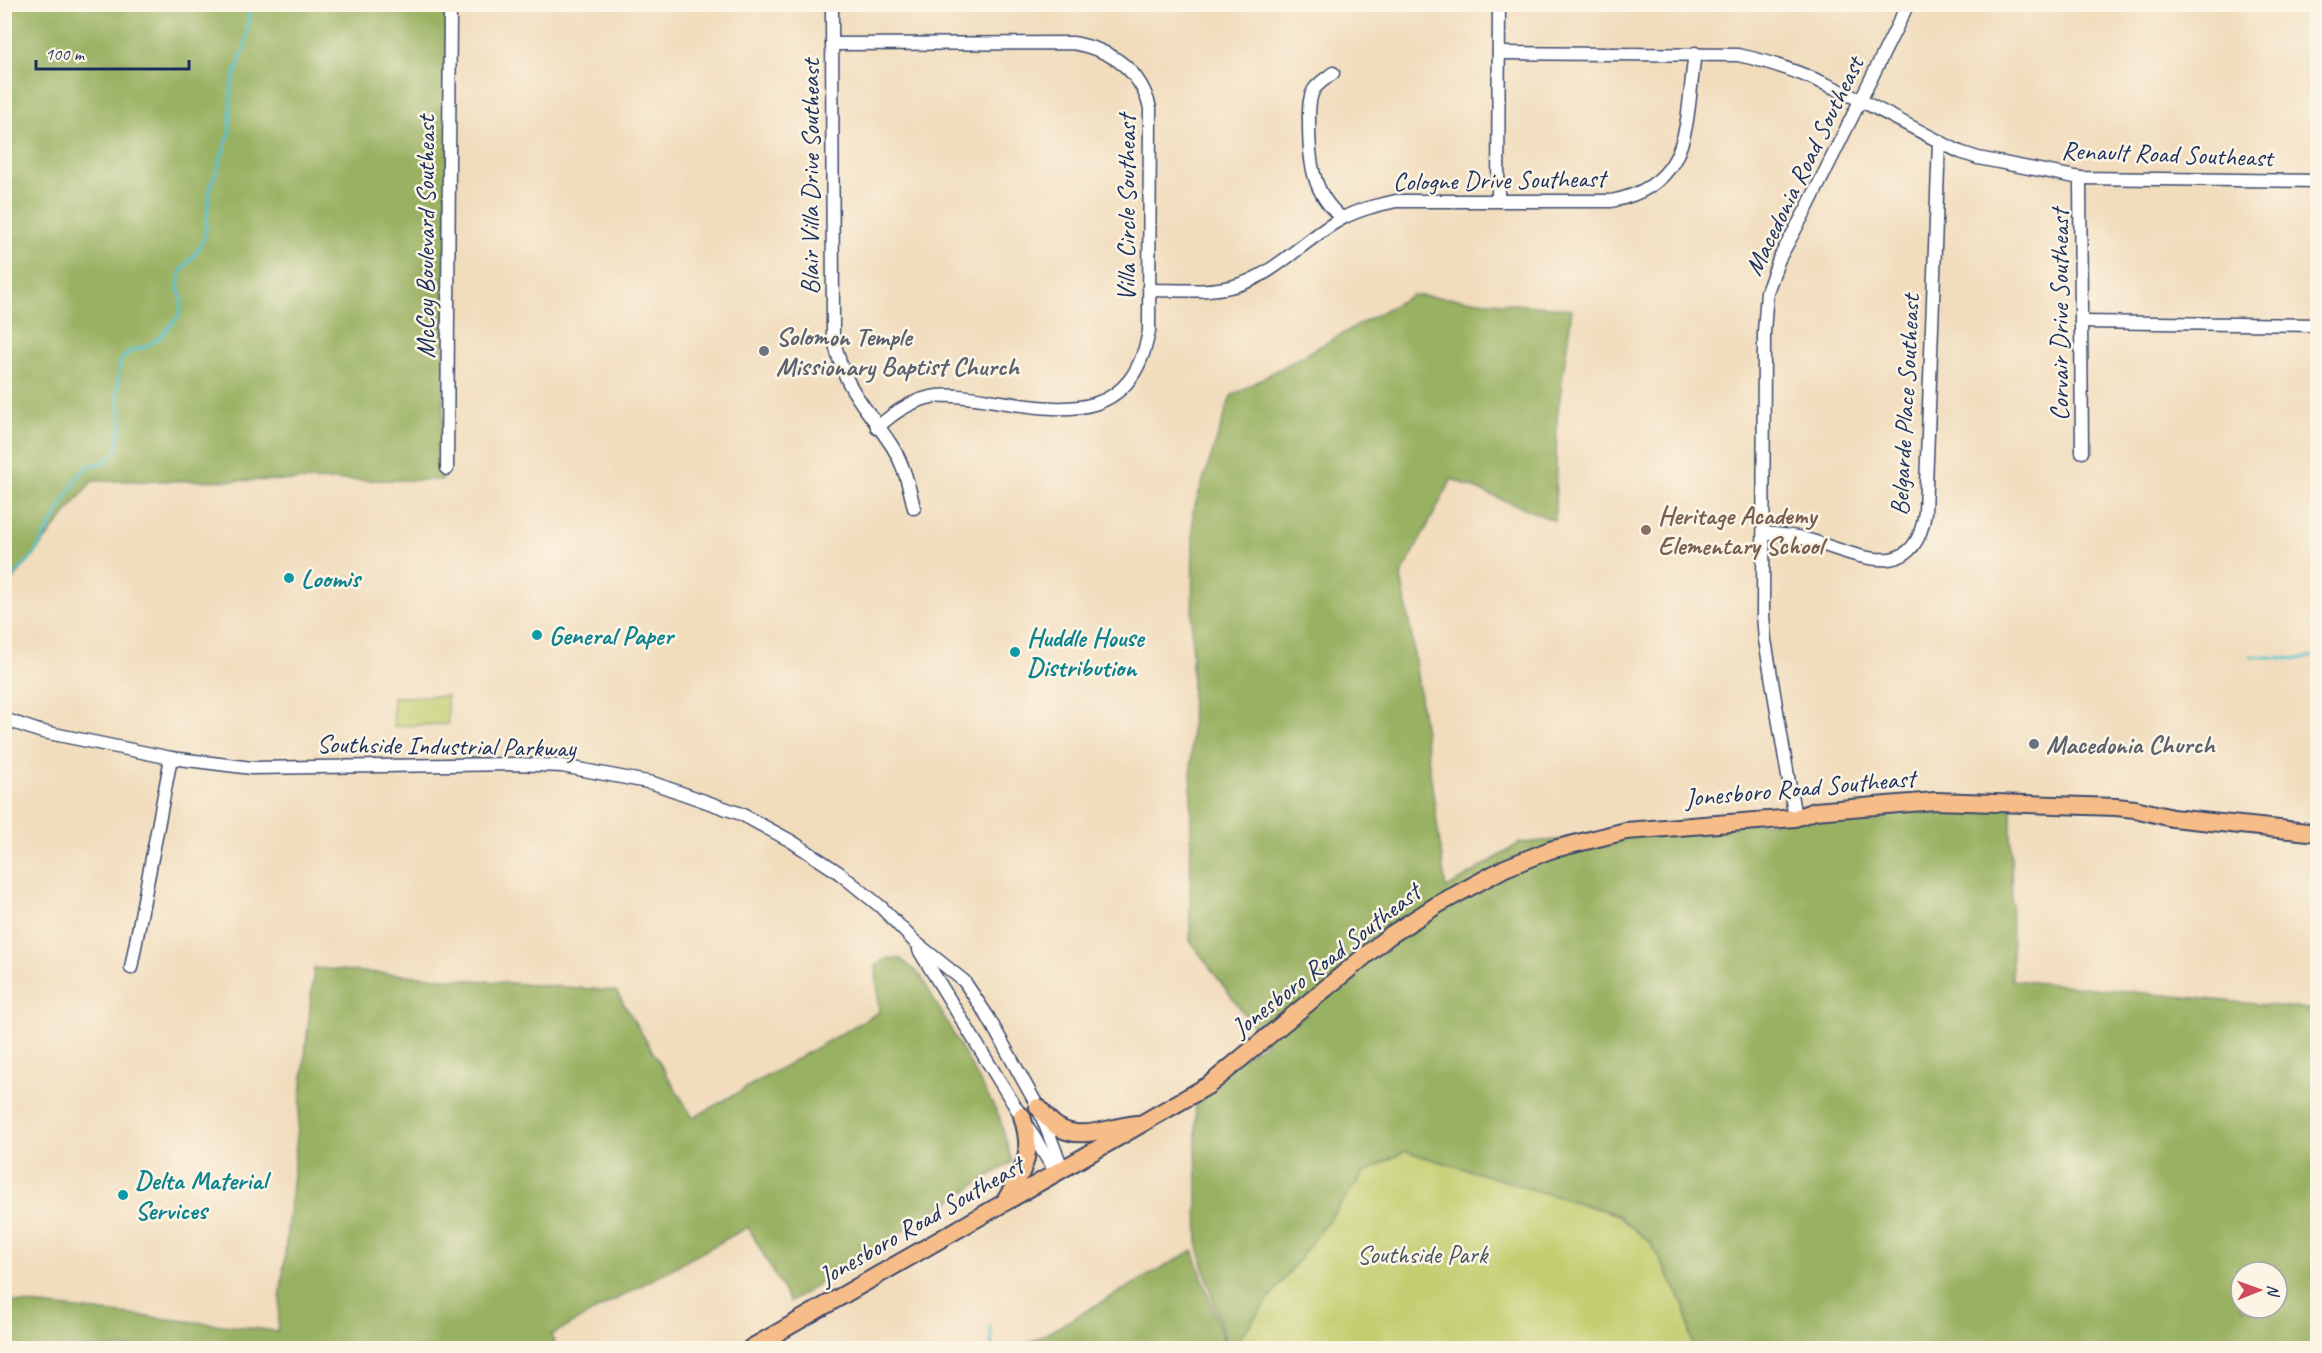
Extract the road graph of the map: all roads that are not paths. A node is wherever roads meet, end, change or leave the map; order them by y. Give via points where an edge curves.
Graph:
1 (450, 4) edge
2 (832, 4) edge
3 (1499, 4) edge
4 (1908, 4) edge
5 (832, 44) junction
6 (1499, 53) junction
7 (1695, 53) junction
8 (1333, 72) dead end
9 (1859, 101) junction
10 (1939, 142) junction
11 (2080, 178) junction
12 (2318, 181) edge
13 (1498, 200) junction
14 (1342, 218) junction
15 (1150, 290) junction
16 (2081, 322) junction
17 (2318, 325) edge
18 (877, 428) junction
19 (2082, 452) dead end
20 (447, 469) dead end
21 (914, 507) dead end
22 (1764, 533) junction
23 (4, 719) edge
24 (171, 758) junction
25 (1795, 818) junction
26 (2318, 833) edge
27 (914, 941) junction
28 (131, 968) dead end
29 (1013, 1062) junction
30 (995, 1072) junction
31 (1038, 1107) junction
32 (1022, 1116) junction
33 (1144, 1123) junction
34 (1059, 1171) junction
35 (1004, 1202) junction
36 (751, 1348) edge

1 - 20 street, McCoy Boulevard Southeast
2 - 5 street, Blair Villa Drive Southeast
3 - 6 street
4 - 9 street, Macedonia Road Southeast
5 - 15 street, Villa Circle Southeast via 1073,43 1097,48 1119,60 1141,83 1150,108
5 - 18 street, Blair Villa Drive Southeast via 833,336 847,382
6 - 7 street, Renault Road Southeast
6 - 13 street
7 - 9 street, Renault Road Southeast via 1773,62
7 - 13 street, Cologne Drive Southeast via 1681,146 1670,169 1656,185 1634,197 1611,201
8 - 14 street via 1314,89 1309,106 1309,153 1316,183
9 - 10 street, Renault Road Southeast
9 - 22 street, Macedonia Road Southeast via 1779,259 1767,292
10 - 11 street, Renault Road Southeast via 1978,158
10 - 22 street, Belgarde Place Southeast via 1925,512 1919,539 1903,554 1881,561 1849,555 1803,538
11 - 12 street, Renault Road Southeast
11 - 16 street, Corvair Drive Southeast
13 - 14 street, Cologne Drive Southeast via 1396,201
14 - 15 street, Cologne Drive Southeast via 1240,284 1200,290
15 - 18 street, Villa Circle Southeast via 1144,357 1126,387 1109,398 1084,407 1062,407 936,396 904,406
16 - 17 street
16 - 19 street, Corvair Drive Southeast
18 - 21 street, Blair Villa Drive Southeast via 900,462
22 - 25 street, Macedonia Road Southeast via 1765,640
23 - 24 street, Southside Industrial Parkway via 39,731
24 - 27 street, Southside Industrial Parkway via 252,768 562,766 654,783 741,814 791,841 838,872
24 - 28 street
25 - 26 main road, Jonesboro Road Southeast via 1815,811 1935,801 1999,801 2135,808 2172,818
25 - 33 main road, Jonesboro Road Southeast via 1626,831 1550,850 1505,868 1389,936 1209,1085
27 - 29 street, Southside Industrial Parkway via 964,981
27 - 30 street, Southside Industrial Parkway
29 - 30 street
29 - 31 street, Southside Industrial Parkway
30 - 32 street, Southside Industrial Parkway
31 - 33 main road via 1057,1127 1077,1134
31 - 34 street, Southside Industrial Parkway
32 - 34 street, Southside Industrial Parkway
32 - 35 main road via 1029,1138 1026,1162
33 - 34 main road, Jonesboro Road Southeast
34 - 35 main road, Jonesboro Road Southeast
35 - 36 main road, Jonesboro Road Southeast

